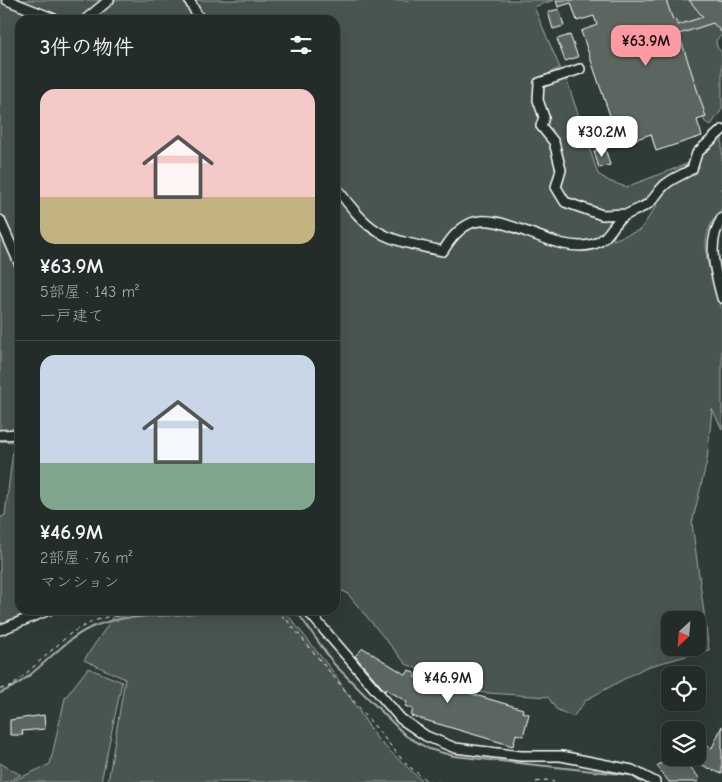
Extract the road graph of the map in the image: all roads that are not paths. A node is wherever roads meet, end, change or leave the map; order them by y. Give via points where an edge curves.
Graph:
1 (7, 0) edge
2 (109, 0) edge
3 (189, 0) edge
4 (45, 15) edge
5 (91, 15) edge
6 (197, 15) edge
7 (580, 69) dead end
8 (722, 130) edge
9 (340, 193) edge
10 (627, 214) junction
11 (722, 218) edge
12 (0, 220) edge
13 (15, 254) edge
14 (722, 298) edge
15 (15, 434) edge
16 (0, 435) edge
17 (37, 615) edge
18 (311, 615) edge
19 (0, 630) edge
20 (654, 782) edge

1 - 4 street
2 - 5 street
3 - 6 street
7 - 10 street via 538,83 538,100 544,117 541,126 554,142 561,170 556,187 565,202 602,215
8 - 10 street via 698,153 692,169 666,184 649,203
9 - 10 street via 374,231 390,239 442,250 456,233 485,220 547,240 577,246 596,244
11 - 14 street via 712,255
12 - 13 street
15 - 16 street
17 - 19 street
18 - 20 street via 401,719 426,736 455,748 521,756 560,756 632,770

